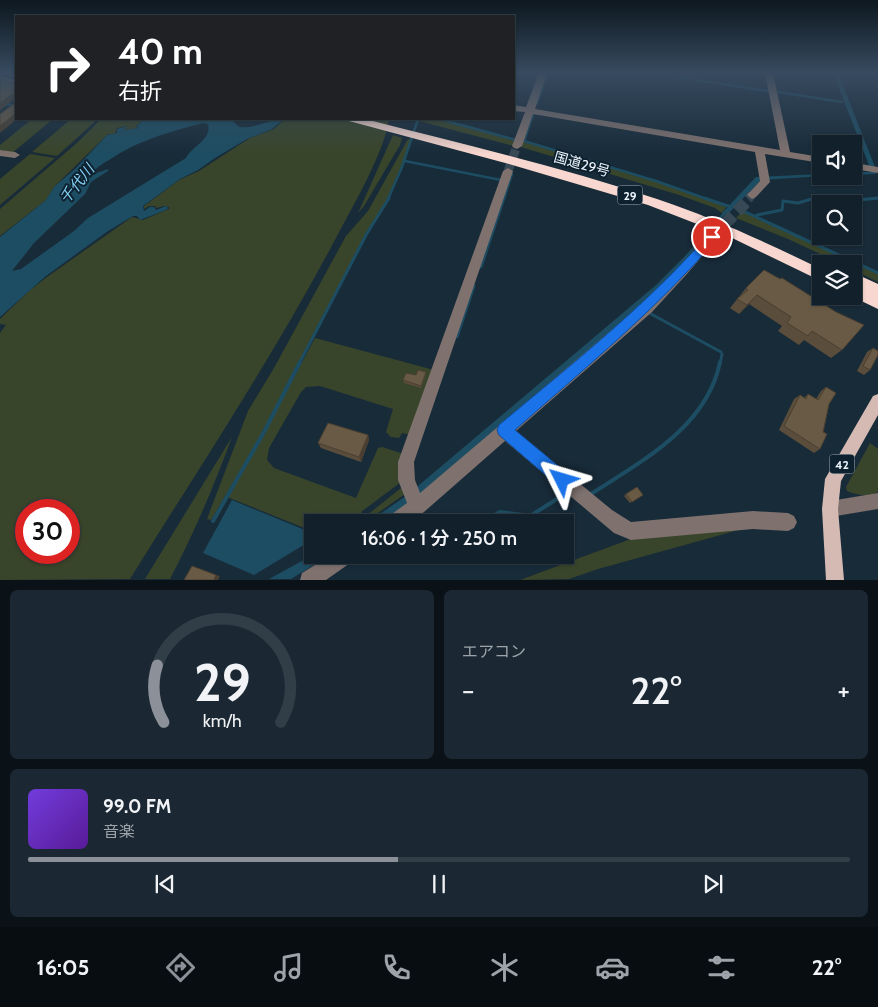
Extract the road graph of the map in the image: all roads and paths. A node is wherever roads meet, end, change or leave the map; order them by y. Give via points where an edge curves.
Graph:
1 (534, 100) edge
2 (775, 100) edge
3 (515, 108) edge
4 (530, 111) junction
5 (358, 120) edge
6 (380, 120) edge
7 (432, 136) junction
8 (517, 146) tunnel mouth
9 (760, 150) junction
10 (0, 153) edge
11 (786, 154) junction
12 (15, 155) dead end
13 (812, 158) edge
14 (862, 167) edge
15 (878, 170) edge
16 (508, 171) tunnel mouth
17 (752, 195) tunnel mouth
18 (712, 237) tunnel mouth
19 (812, 260) edge
20 (812, 271) edge
21 (862, 283) edge
22 (878, 291) edge
23 (862, 295) edge
24 (878, 303) edge
25 (878, 401) edge
26 (504, 430) junction
27 (878, 501) edge
28 (418, 506) junction
29 (830, 509) junction
30 (406, 514) edge
31 (788, 522) dead end
32 (333, 564) edge
33 (309, 580) edge
34 (835, 580) edge

1 - 4 street
2 - 11 street
3 - 4 street
4 - 8 street
4 - 9 street
5 - 7 highway, 国道29号 / 29
6 - 7 highway, 国道29号 / 29
7 - 19 highway, 国道29号 / 29 via 516,154 658,197 733,224
7 - 20 highway, 国道29号 / 29 via 653,202 733,233
9 - 11 street
9 - 17 street via 764,182
10 - 12 street
11 - 13 street
14 - 15 street
16 - 28 street via 406,462 408,488
18 - 26 street via 646,308
21 - 22 highway
23 - 24 highway
25 - 29 main road, 42 via 833,479
26 - 28 street
26 - 31 street via 606,516 631,531 753,520
27 - 29 street
28 - 30 street
29 - 34 main road, 42
32 - 33 street

